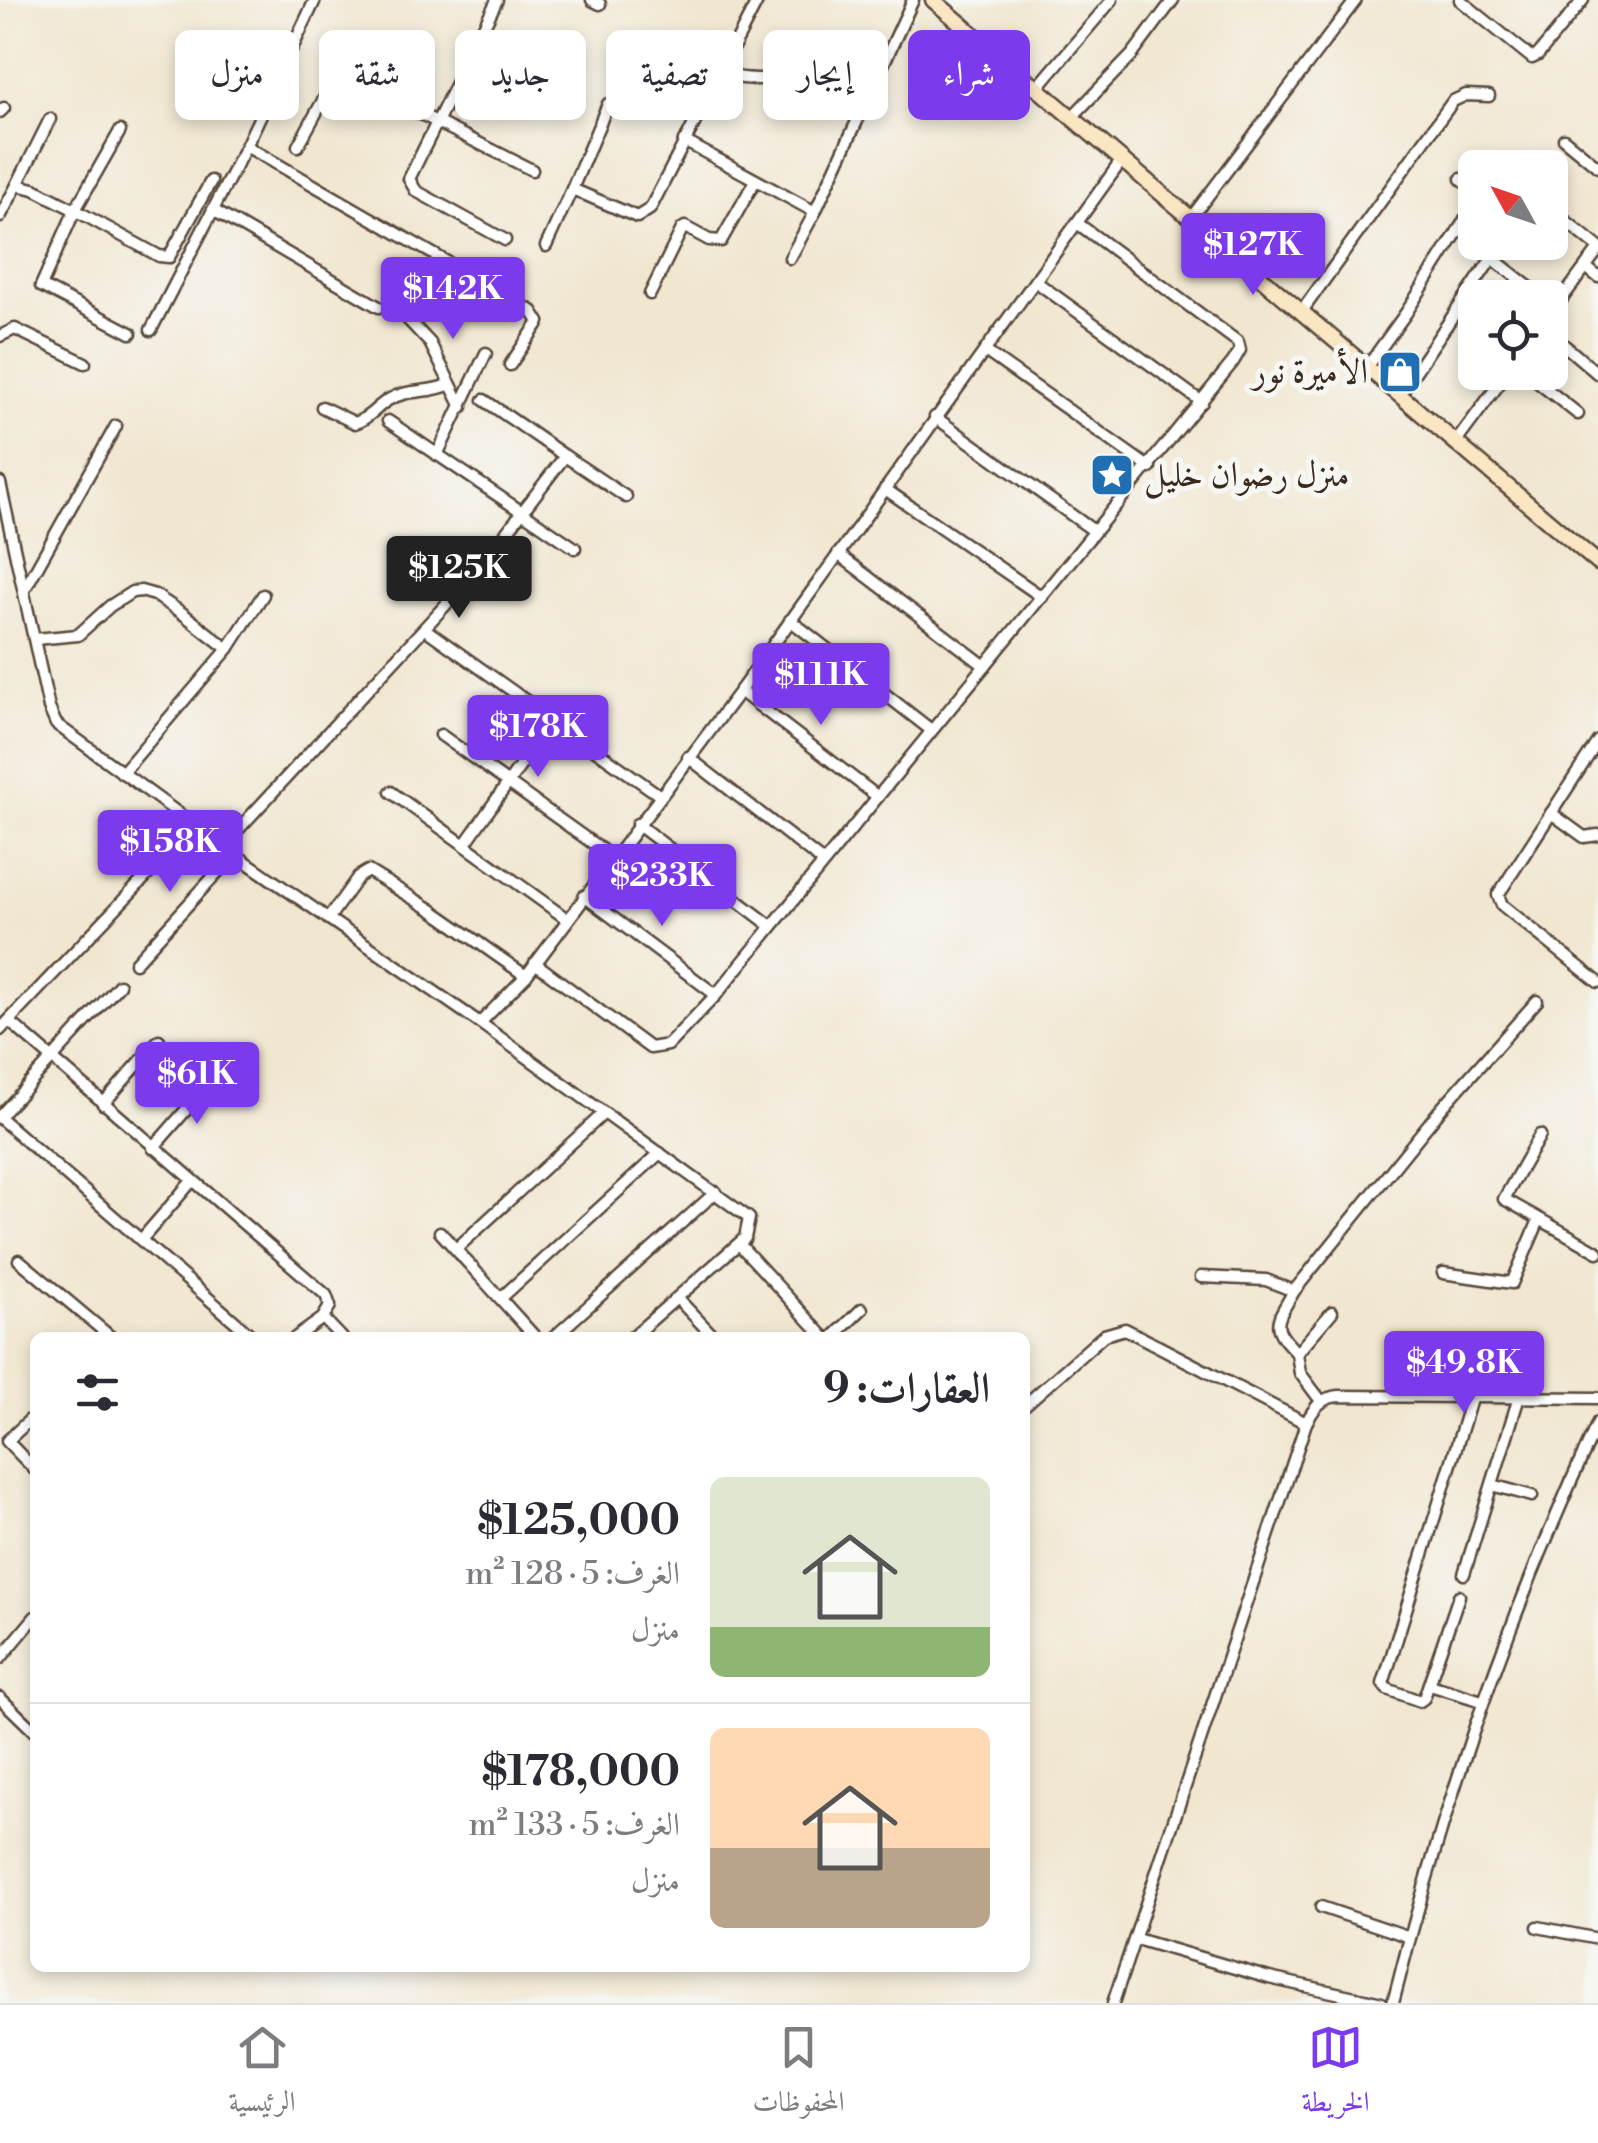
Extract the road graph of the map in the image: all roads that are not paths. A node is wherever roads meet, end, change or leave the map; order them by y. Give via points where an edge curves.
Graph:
1 (315, 0) edge
2 (497, 0) edge
3 (758, 0) edge
4 (913, 0) edge
5 (933, 0) edge
6 (1112, 0) edge
7 (1173, 0) edge
8 (1356, 0) edge
9 (1460, 0) edge
10 (1578, 2) edge
11 (483, 30) edge
12 (742, 30) edge
13 (1037, 88) junction
14 (455, 90) edge
15 (1489, 96) dead end
16 (606, 109) edge
17 (1072, 117) junction
18 (50, 119) dead end
19 (695, 120) edge
20 (440, 122) junction
21 (120, 131) dead end
22 (1564, 139) dead end
23 (684, 142) junction
24 (246, 146) junction
25 (298, 146) dead end
26 (1122, 160) junction
27 (1598, 167) edge
28 (532, 170) dead end
29 (755, 180) junction
30 (211, 181) dead end
31 (17, 186) junction
32 (572, 189) junction
33 (76, 210) junction
34 (213, 210) junction
35 (815, 212) junction
36 (0, 217) edge
37 (1190, 218) junction
38 (1568, 223) edge
39 (1077, 224) junction
40 (1458, 231) edge
41 (505, 240) dead end
42 (546, 246) dead end
43 (1598, 249) edge
44 (790, 258) dead end
45 (1491, 260) edge
46 (1495, 260) edge
47 (1586, 266) junction
48 (1598, 276) edge
49 (1520, 280) edge
50 (1035, 282) junction
51 (1568, 289) edge
52 (650, 294) dead end
53 (379, 307) dead end
54 (398, 309) dead end
55 (1302, 310) junction
56 (151, 330) dead end
57 (131, 333) dead end
58 (0, 336) edge
59 (1568, 348) edge
60 (984, 351) junction
61 (486, 353) dead end
62 (85, 363) dead end
63 (510, 365) dead end
64 (1367, 366) junction
65 (1598, 374) edge
66 (450, 384) junction
67 (1495, 390) edge
68 (1548, 390) edge
69 (1400, 394) junction
70 (484, 400) dead end
71 (1202, 402) junction
72 (322, 407) dead end
73 (462, 408) junction
74 (1578, 414) dead end
75 (934, 417) junction
76 (388, 421) dead end
77 (116, 426) dead end
78 (1456, 442) junction
79 (437, 454) junction
80 (565, 456) junction
81 (1150, 468) junction
82 (0, 484) edge
83 (885, 489) junction
84 (626, 497) dead end
85 (522, 512) junction
86 (1094, 531) junction
87 (575, 548) dead end
88 (838, 554) junction
89 (1598, 562) edge
90 (25, 588) junction
91 (263, 595) dead end
92 (1042, 597) junction
93 (790, 620) junction
94 (425, 629) junction
95 (35, 638) junction
96 (228, 650) junction
97 (986, 666) junction
98 (740, 691) junction
99 (552, 721) junction
100 (931, 730) junction
101 (441, 735) dead end
102 (1598, 741) edge
103 (688, 758) junction
104 (122, 773) junction
105 (508, 783) junction
106 (391, 792) dead end
107 (659, 795) junction
108 (878, 796) junction
109 (1551, 813) junction
110 (638, 824) junction
111 (195, 825) junction
112 (1598, 835) edge
113 (465, 844) junction
114 (224, 846) junction
115 (235, 854) junction
116 (612, 857) junction
117 (823, 862) junction
118 (584, 896) junction
119 (567, 919) junction
120 (328, 920) junction
121 (771, 926) junction
122 (135, 963) dead end
123 (535, 963) junction
124 (526, 976) junction
125 (1598, 982) edge
126 (119, 985) dead end
127 (716, 995) junction
128 (1537, 1001) dead end
129 (480, 1023) junction
130 (4, 1026) edge
131 (159, 1040) dead end
132 (52, 1059) junction
133 (212, 1080) dead end
134 (103, 1104) junction
135 (603, 1114) junction
136 (0, 1117) edge
137 (1540, 1135) dead end
138 (152, 1148) junction
139 (660, 1153) junction
140 (192, 1182) junction
141 (716, 1192) junction
142 (1539, 1220) junction
143 (440, 1232) dead end
144 (142, 1240) junction
145 (739, 1244) junction
146 (456, 1249) junction
147 (1598, 1252) edge
148 (20, 1260) dead end
149 (1443, 1273) dead end
150 (1202, 1277) dead end
151 (1294, 1290) junction
152 (501, 1298) junction
153 (678, 1299) junction
154 (862, 1309) dead end
155 (1332, 1312) dead end
156 (323, 1318) junction
157 (105, 1332) edge
158 (247, 1332) edge
159 (303, 1332) edge
160 (336, 1332) edge
161 (531, 1332) edge
162 (560, 1332) edge
163 (638, 1332) edge
164 (709, 1332) edge
165 (822, 1332) edge
166 (835, 1332) edge
167 (1297, 1353) junction
168 (1472, 1396) junction
169 (1519, 1398) junction
170 (1598, 1398) edge
171 (1321, 1400) junction
172 (1030, 1401) edge
173 (30, 1419) edge
174 (1598, 1422) edge
175 (1306, 1423) junction
176 (4, 1437) edge
177 (30, 1465) edge
178 (1492, 1485) junction
179 (1532, 1496) dead end
180 (1464, 1574) dead end
181 (1459, 1596) dead end
182 (30, 1628) edge
183 (0, 1659) edge
184 (1430, 1685) junction
185 (0, 1698) edge
186 (1482, 1702) junction
187 (30, 1727) edge
188 (1321, 1907) dead end
189 (1538, 1926) dead end
190 (1410, 1937) junction
191 (1598, 1939) edge
192 (1136, 1940) junction
193 (1112, 2003) edge
194 (1382, 2003) edge
195 (1393, 2003) edge

1 - 24 street
2 - 11 street
3 - 12 street
4 - 35 street
5 - 13 main road
6 - 13 street
7 - 17 street
8 - 37 street
9 - 10 street via 1532,58
13 - 17 main road
14 - 20 street
15 - 55 street via 1453,102
16 - 32 street
17 - 26 main road
18 - 31 street
19 - 23 street
20 - 25 street via 344,76 332,82
20 - 28 street
20 - 41 street via 410,186
21 - 33 street
22 - 27 street
23 - 29 street
23 - 32 street via 644,215 624,214
24 - 34 street
24 - 63 street via 532,311 539,322
26 - 37 main road
26 - 39 street
29 - 35 street
29 - 52 street via 721,240 682,229
30 - 33 street via 168,257
31 - 33 street
31 - 36 street
32 - 42 street
33 - 57 street via 40,286
34 - 53 street
34 - 56 street
35 - 44 street
37 - 55 main road
38 - 43 street
39 - 50 street
39 - 71 street via 1238,342 1238,355
40 - 64 street
43 - 47 street
45 - 69 street
46 - 49 street
47 - 48 street
47 - 51 street
50 - 60 street
50 - 71 street
54 - 66 street via 430,342
55 - 64 main road
58 - 62 street via 15,329
59 - 65 street
60 - 75 street
60 - 81 street
61 - 73 street
64 - 69 main road
66 - 72 street via 388,400 356,422
66 - 73 street
67 - 78 street
68 - 74 street
69 - 78 main road
70 - 80 street
71 - 81 street
73 - 79 street
75 - 83 street
75 - 86 street
76 - 79 street
77 - 90 street
78 - 89 main road
79 - 85 street
80 - 84 street
80 - 85 street
81 - 86 street
82 - 90 street
83 - 88 street
83 - 92 street
85 - 87 street
85 - 94 street
86 - 92 street
88 - 93 street
88 - 97 street
90 - 95 street
91 - 96 street
92 - 97 street
93 - 98 street
93 - 100 street
94 - 99 street
94 - 114 street
95 - 96 street via 78,636 110,606 142,591
95 - 104 street via 56,724
96 - 104 street
97 - 100 street
98 - 103 street
98 - 108 street
99 - 105 street
99 - 107 street
100 - 108 street
101 - 105 street
102 - 109 street
103 - 107 street
103 - 117 street
104 - 111 street
105 - 113 street
105 - 116 street
106 - 113 street
107 - 110 street
108 - 117 street
109 - 112 street via 1584,837
109 - 125 street via 1499,900
110 - 116 street
110 - 121 street
111 - 114 street
111 - 130 street
113 - 119 street
114 - 115 street
115 - 120 street
115 - 122 street
116 - 118 street
117 - 121 street
118 - 119 street
118 - 127 street
119 - 123 street
120 - 124 street via 362,872 374,873
120 - 129 street
121 - 127 street
123 - 124 street
123 - 127 street via 650,1048 668,1045
124 - 129 street
126 - 132 street
128 - 151 street
129 - 135 street
130 - 132 street
131 - 134 street
132 - 134 street
132 - 136 street
133 - 138 street
134 - 138 street
135 - 139 street
135 - 146 street
136 - 144 street
137 - 142 street via 1504,1195
138 - 140 street
139 - 141 street
139 - 152 street
140 - 144 street
140 - 156 street via 326,1295 329,1312
141 - 145 street via 749,1218
141 - 162 street
142 - 147 street
142 - 149 street via 1512,1283
143 - 146 street
144 - 158 street
145 - 153 street
145 - 165 street
146 - 152 street
148 - 157 street
150 - 151 street via 1266,1280
151 - 167 street via 1276,1324 1277,1334
152 - 161 street
153 - 163 street
153 - 164 street
154 - 166 street
155 - 167 street
156 - 159 street
156 - 160 street
167 - 171 street via 1300,1373
168 - 169 street
168 - 171 street
168 - 184 street via 1383,1684 1420,1700
169 - 170 street
169 - 178 street
171 - 175 street
172 - 175 street via 1104,1335 1125,1329
173 - 176 street
174 - 186 street
175 - 192 street
176 - 177 street
178 - 179 street
178 - 180 street
181 - 184 street
182 - 183 street
184 - 186 street
185 - 187 street
186 - 190 street
188 - 190 street
189 - 191 street
190 - 195 street
192 - 193 street
192 - 194 street

